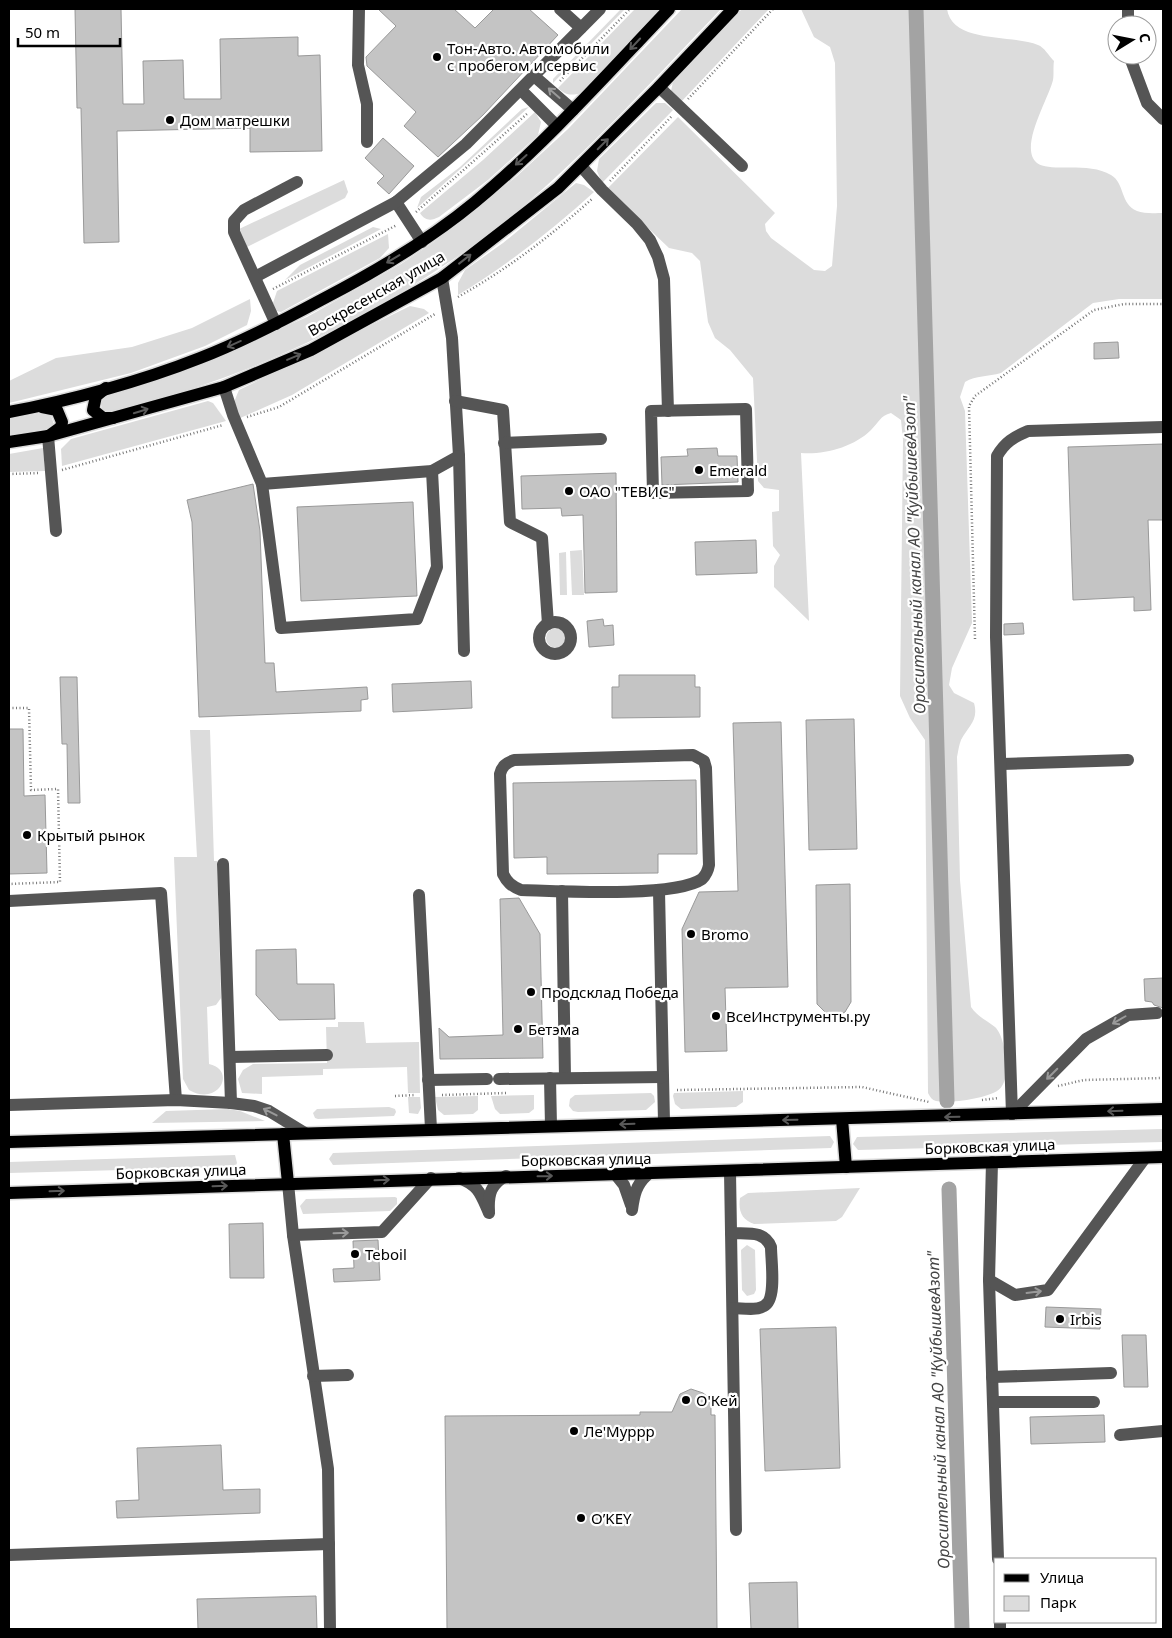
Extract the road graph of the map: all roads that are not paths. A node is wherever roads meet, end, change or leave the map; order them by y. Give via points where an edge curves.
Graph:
1 (359, 9) edge
2 (560, 9) edge
3 (600, 9) edge
4 (669, 9) edge
5 (733, 9) edge
6 (581, 28) junction
7 (1133, 65) edge
8 (534, 76) junction
9 (659, 87) junction
10 (520, 90) junction
11 (573, 110) junction
12 (1163, 119) edge
13 (557, 126) junction
14 (367, 142) dead end
15 (581, 166) junction
16 (742, 166) dead end
17 (298, 182) dead end
18 (396, 202) junction
19 (422, 242) junction
20 (255, 277) junction
21 (442, 278) junction
22 (276, 324) junction
23 (224, 386) junction
24 (106, 388) junction
25 (456, 401) junction
26 (35, 407) junction
27 (668, 411) junction
28 (9, 412) edge
29 (115, 419) junction
30 (1163, 427) edge
31 (48, 436) junction
32 (601, 439) dead end
33 (9, 442) edge
34 (504, 443) junction
35 (459, 456) junction
36 (432, 471) junction
37 (262, 484) junction
38 (56, 531) dead end
39 (548, 624) dead end
40 (464, 651) dead end
41 (1128, 760) dead end
42 (1002, 764) junction
43 (223, 864) dead end
44 (562, 891) junction
45 (659, 891) junction
46 (419, 896) dead end
47 (9, 901) edge
48 (1157, 1013) dead end
49 (327, 1055) dead end
50 (230, 1057) junction
51 (663, 1077) junction
52 (550, 1078) junction
53 (565, 1078) junction
54 (428, 1080) junction
55 (176, 1100) junction
56 (231, 1102) junction
57 (9, 1105) edge
58 (1163, 1109) edge
59 (1012, 1114) junction
60 (842, 1119) junction
61 (664, 1122) junction
62 (552, 1126) junction
63 (431, 1129) junction
64 (305, 1133) junction
65 (283, 1134) junction
66 (9, 1142) edge
67 (1163, 1157) edge
68 (1145, 1158) junction
69 (992, 1162) junction
70 (846, 1167) junction
71 (730, 1172) junction
72 (616, 1175) junction
73 (646, 1175) junction
74 (506, 1176) junction
75 (431, 1178) junction
76 (459, 1178) junction
77 (288, 1183) junction
78 (9, 1193) edge
79 (731, 1234) junction
80 (293, 1235) junction
81 (989, 1280) junction
82 (733, 1308) junction
83 (1111, 1373) dead end
84 (348, 1375) dead end
85 (313, 1376) junction
86 (992, 1377) junction
87 (993, 1402) junction
88 (1094, 1402) dead end
89 (1163, 1431) edge
90 (1120, 1435) dead end
91 (736, 1530) dead end
92 (329, 1544) junction
93 (9, 1555) edge
94 (998, 1558) edge
95 (330, 1629) edge

1 - 14 street via 358,65 367,104
2 - 6 street
3 - 6 street
4 -> 11 main road, Воскресенская улица
5 - 9 main road, Воскресенская улица
6 - 8 street
7 - 12 street via 1147,103
8 - 10 street
11 -> 8 street
15 -> 9 main road, Воскресенская улица
9 - 16 street
10 - 13 street
10 - 18 street via 466,144
11 - 13 main road, Воскресенская улица
13 -> 19 main road, Воскресенская улица via 475,202
21 -> 15 main road, Воскресенская улица via 558,188
15 - 27 street via 637,224 658,257 664,279
17 - 20 street via 244,210 234,221 234,232
18 - 19 street
18 - 20 street
19 -> 22 main road, Воскресенская улица
20 - 22 street
23 -> 21 main road, Воскресенская улица via 311,350
21 - 25 street via 448,302
22 -> 24 main road, Воскресенская улица via 198,359
29 -> 23 main road, Воскресенская улица
23 - 37 street
24 - 26 main road, Воскресенская улица
24 - 29 main road via 96,396 93,410 103,418
25 - 34 street via 503,410
25 - 35 street
26 - 28 main road, Воскресенская улица
26 - 31 main road via 50,407 61,415 61,427
27 - 27 street via 746,409 748,490 653,493 651,411
29 - 31 main road, Воскресенская улица
30 - 42 street via 1028,431 1014,436 997,456 996,637
31 - 33 main road, Воскресенская улица
31 - 38 street
32 - 34 street
34 - 39 street via 510,522 542,538
35 - 36 street
35 - 40 street
36 - 37 street
36 - 37 street via 437,567 418,619 281,628
41 - 42 street
42 - 59 street
43 - 50 street
44 - 45 street
44 - 45 street via 520,890 512,887 503,874 502,767 514,760 693,755 704,761 706,768 709,866 702,879
44 - 53 street
45 - 51 street
46 - 54 street
47 - 55 street via 161,893
48 -> 59 street via 1128,1015 1086,1039
49 - 50 street
50 - 56 street
51 - 53 street
51 - 61 street
52 - 53 street
52 - 54 street
52 - 62 street
54 - 63 street
55 - 56 street
55 - 57 street
64 -> 56 street via 269,1111
58 -> 59 main road, Борковская улица
59 -> 60 main road, Борковская улица
60 -> 61 main road, Борковская улица
60 - 70 main road
61 -> 62 main road, Борковская улица
62 - 63 main road, Борковская улица
63 - 64 main road, Борковская улица
64 - 65 main road, Борковская улица
65 - 66 main road, Борковская улица
65 - 77 main road
67 - 68 main road, Борковская улица
68 - 69 main road, Борковская улица
81 -> 68 street via 1015,1295 1048,1290
69 - 70 main road, Борковская улица
69 - 81 street
70 - 71 main road, Борковская улица
71 - 73 main road, Борковская улица
71 - 79 street
72 - 73 main road, Борковская улица
72 - 73 street via 624,1185 632,1210 638,1183
74 -> 72 main road, Борковская улица
74 - 76 main road, Борковская улица
74 - 76 street via 492,1188 488,1198 489,1214 478,1189 471,1182
75 - 76 main road, Борковская улица
77 -> 75 main road, Борковская улица
80 -> 75 street via 382,1232
78 -> 77 main road, Борковская улица
77 - 80 street
79 - 82 street
79 - 82 street via 758,1234 768,1240 772,1297 759,1308
80 - 85 street
81 - 86 street
82 - 91 street
83 - 86 street
84 - 85 street
85 - 92 street via 328,1469
86 - 87 street
87 - 88 street
87 - 94 street
89 - 90 street
92 - 93 street
92 - 95 street

